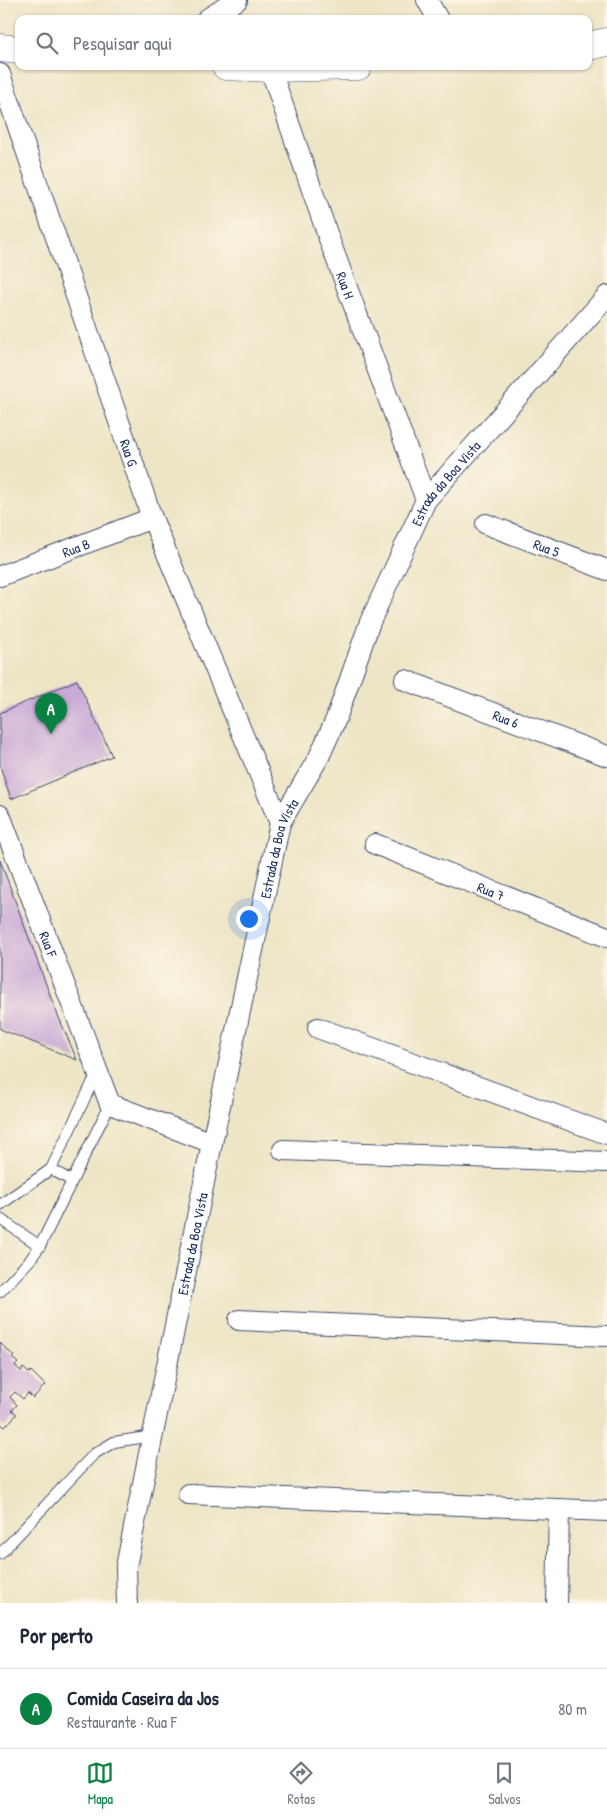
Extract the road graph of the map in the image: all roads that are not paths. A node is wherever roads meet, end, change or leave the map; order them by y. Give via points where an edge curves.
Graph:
1 (237, 0) edge
2 (427, 0) edge
3 (213, 15) edge
4 (436, 15) edge
5 (607, 42) edge
6 (592, 45) edge
7 (0, 48) edge
8 (15, 50) edge
9 (271, 70) edge
10 (0, 74) edge
11 (607, 296) edge
12 (426, 500) junction
13 (152, 518) junction
14 (486, 524) dead end
15 (607, 570) edge
16 (0, 576) edge
17 (405, 680) dead end
18 (607, 756) edge
19 (0, 814) edge
20 (280, 823) junction
21 (375, 844) dead end
22 (607, 937) edge
23 (318, 1028) dead end
24 (97, 1074) junction
25 (110, 1104) junction
26 (607, 1134) edge
27 (212, 1143) junction
28 (283, 1150) dead end
29 (607, 1162) edge
30 (51, 1169) junction
31 (70, 1180) junction
32 (0, 1205) edge
33 (0, 1219) edge
34 (40, 1246) junction
35 (0, 1292) edge
36 (239, 1320) dead end
37 (607, 1336) edge
38 (153, 1436) junction
39 (188, 1494) dead end
40 (559, 1509) junction
41 (607, 1511) edge
42 (0, 1554) edge
43 (127, 1603) edge
44 (557, 1603) edge

1 - 3 street
2 - 4 street
5 - 6 street
7 - 8 street
9 - 12 street, Rua H via 329,239
10 - 13 street, Rua G
11 - 12 street, Estrada da Boa Vista
12 - 20 street, Estrada da Boa Vista via 370,622 319,757
13 - 16 street, Rua B
13 - 20 street, Rua G
14 - 15 street, Rua 5
17 - 18 street, Rua 6
19 - 24 street, Rua F
20 - 27 street, Estrada da Boa Vista
21 - 22 street, Rua 7
23 - 26 street
24 - 25 street, Rua F
24 - 30 lane
25 - 27 street
25 - 31 lane
27 - 38 street, Estrada da Boa Vista
28 - 29 street
30 - 31 lane
30 - 32 lane
31 - 34 lane
33 - 34 lane
34 - 35 lane
36 - 37 street
38 - 42 lane via 114,1442 94,1454
38 - 43 street, Estrada da Boa Vista via 126,1567
39 - 40 street
40 - 41 street
40 - 44 street

